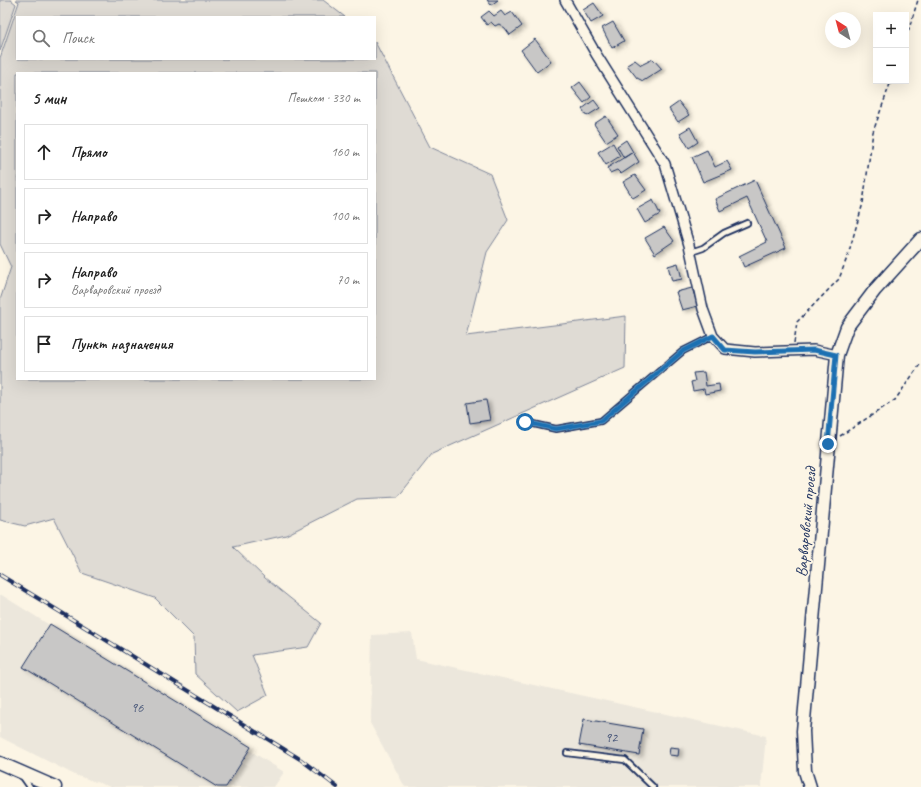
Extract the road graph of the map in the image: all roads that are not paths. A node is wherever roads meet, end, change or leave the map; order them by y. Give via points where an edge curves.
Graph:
1 (565, 0) edge
2 (747, 223) dead end
3 (921, 239) edge
4 (691, 252) junction
5 (713, 336) junction
6 (836, 355) junction
7 (525, 422) dead end
8 (567, 753) dead end
9 (0, 763) edge
10 (19, 771) junction
11 (30, 787) edge
12 (55, 787) edge
13 (653, 787) edge
14 (810, 787) edge

1 - 4 street via 665,164
2 - 4 lane
3 - 6 street, Варваровский проезд via 875,290 847,327
4 - 5 street via 703,309
5 - 6 street via 725,350 814,350
5 - 7 lane via 683,351 601,421 556,429
6 - 14 street, Варваровский проезд via 803,732 805,771
8 - 13 lane via 625,760
9 - 10 street
10 - 11 lane
10 - 12 street

